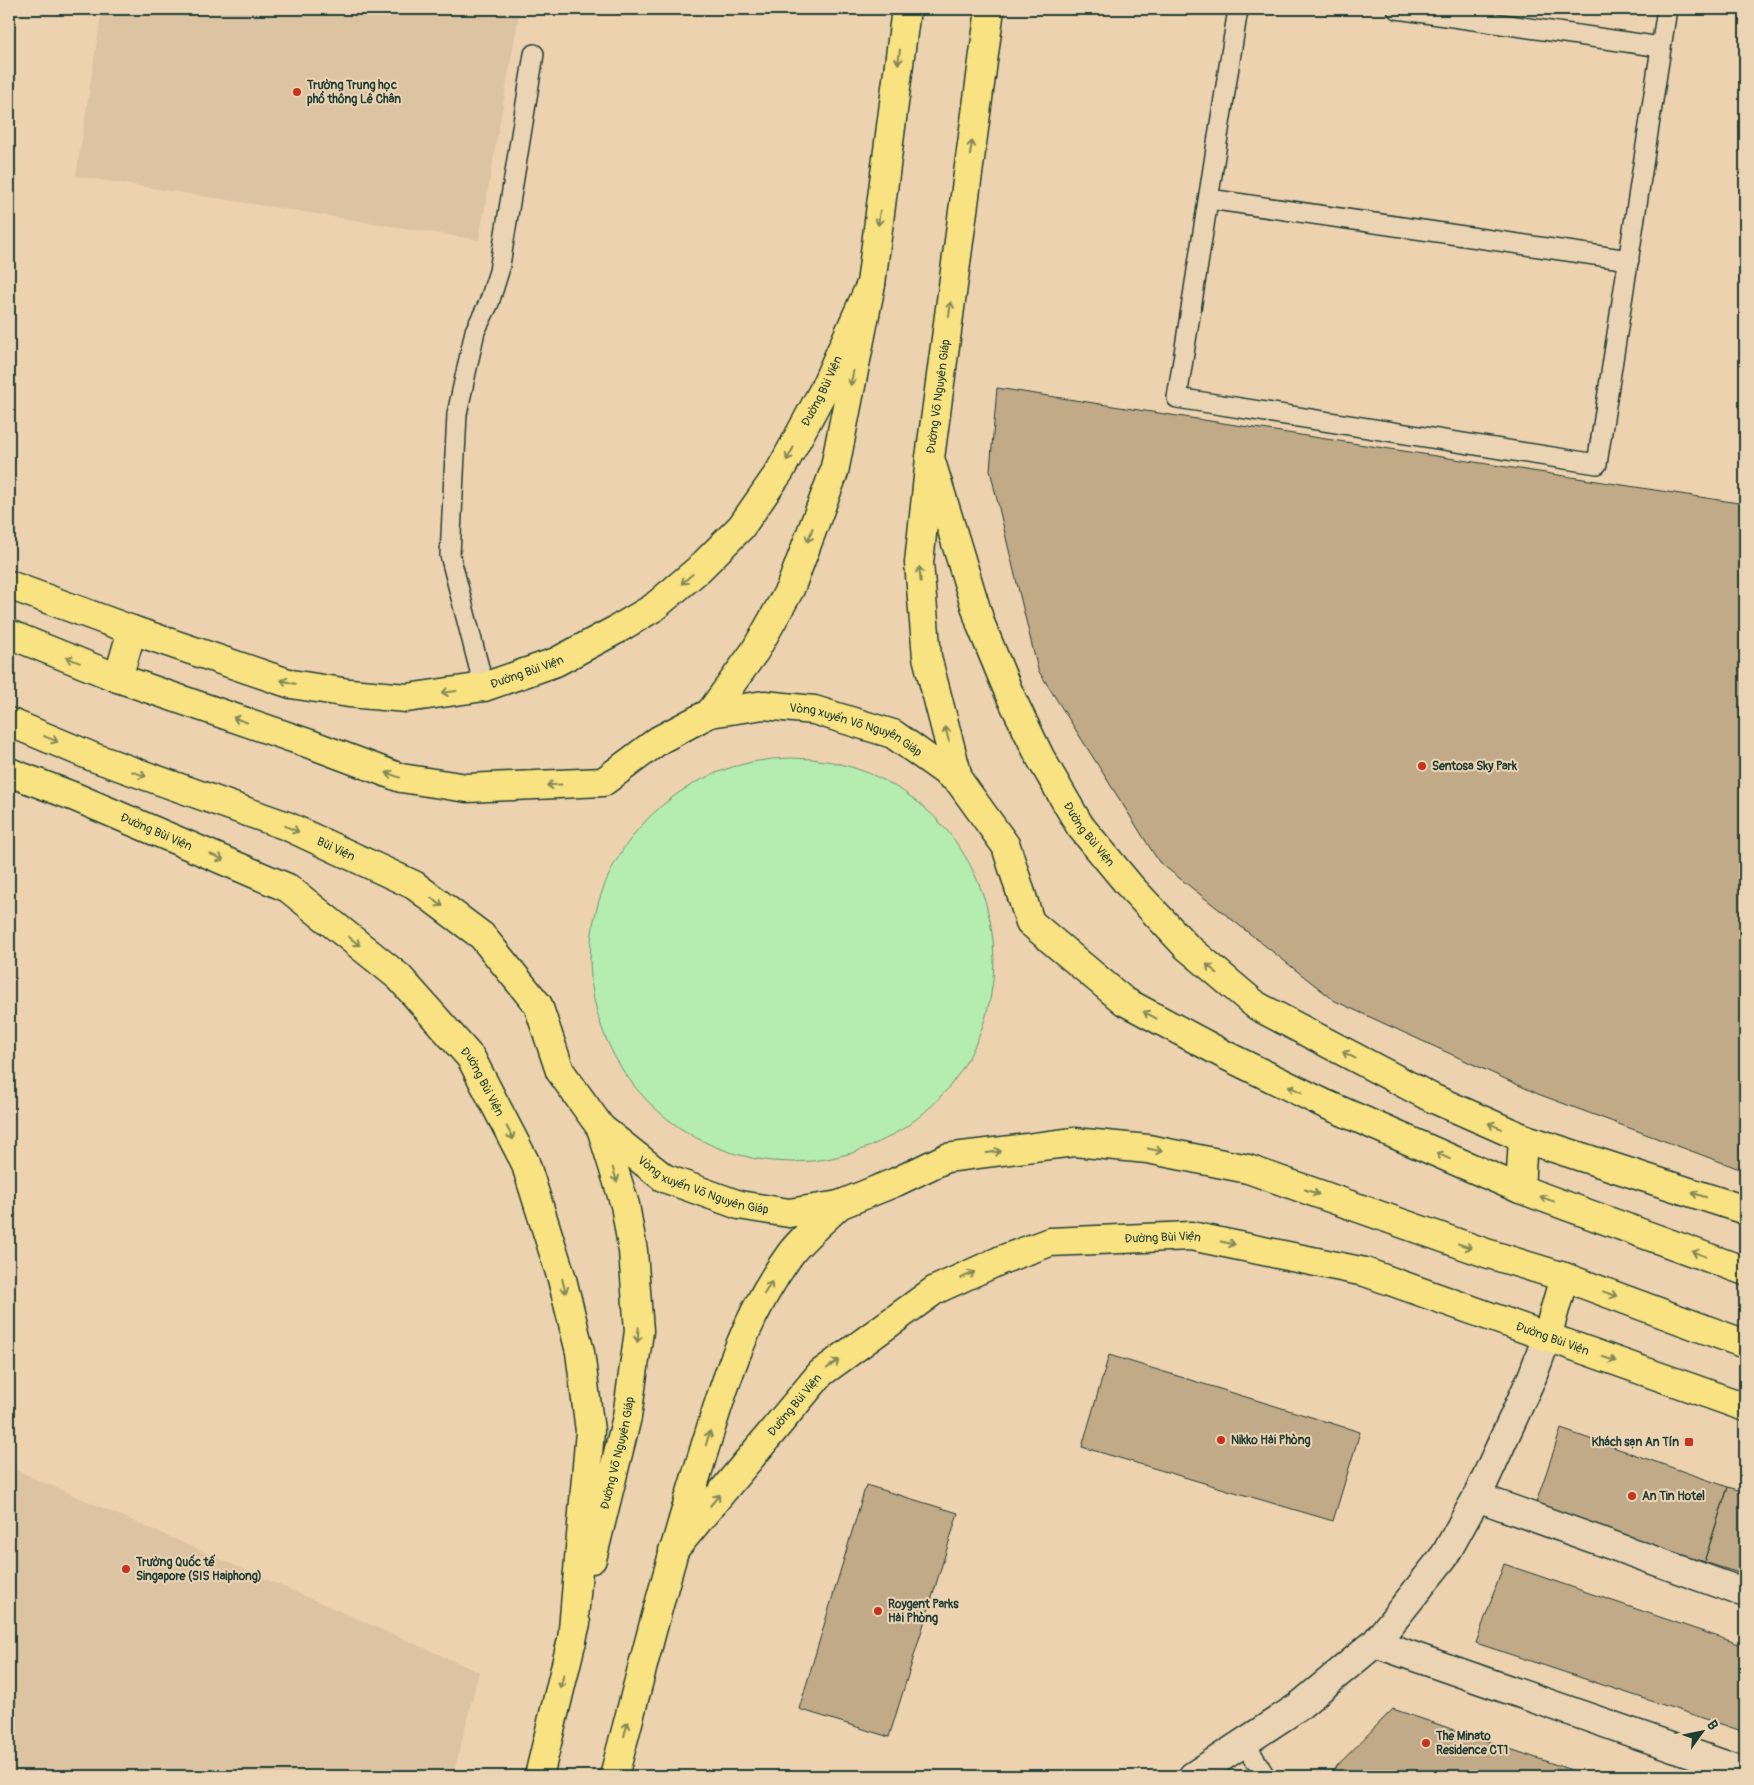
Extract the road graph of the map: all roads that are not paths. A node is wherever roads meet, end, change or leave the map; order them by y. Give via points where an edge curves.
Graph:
1 (906, 9) edge
2 (990, 9) edge
3 (1238, 9) edge
4 (1397, 9) edge
5 (1667, 9) edge
6 (1661, 47) junction
7 (534, 54) dead end
8 (1208, 198) junction
9 (1629, 260) junction
10 (871, 284) junction
11 (930, 458) junction
12 (9, 585) edge
13 (132, 630) junction
14 (9, 634) edge
15 (118, 678) junction
16 (484, 687) junction
17 (710, 713) junction
18 (9, 722) edge
19 (94, 757) junction
20 (9, 772) edge
21 (959, 781) junction
22 (75, 797) junction
23 (538, 1006) joint
24 (601, 1128) junction
25 (1523, 1138) junction
26 (1520, 1189) junction
27 (840, 1205) junction
28 (1745, 1210) edge
29 (1745, 1271) edge
30 (1564, 1277) junction
31 (1547, 1337) junction
32 (1745, 1344) edge
33 (1745, 1407) edge
34 (1477, 1497) junction
35 (673, 1550) junction
36 (1745, 1593) edge
37 (572, 1641) junction
38 (1375, 1644) junction
39 (1245, 1743) junction
40 (1745, 1772) edge
41 (539, 1776) edge
42 (614, 1776) edge
43 (1193, 1776) edge
44 (1264, 1776) edge

1 -> 10 main road
11 -> 2 main road, Đường Võ Nguyên Giáp
3 - 8 lane
4 - 6 lane
5 - 6 lane
6 - 9 lane
7 - 16 lane via 499,271 475,331 457,414 450,555
8 - 9 lane
8 - 9 lane via 1177,398 1597,464
10 -> 16 main road, Đường Bùi Viện via 823,391 793,448 741,527 653,608 556,662
10 -> 17 main road via 834,472 794,580 755,651
21 -> 11 main road, Đường Võ Nguyên Giáp via 927,656 919,563
25 -> 11 main road, Đường Bùi Viện via 1432,1098 1257,1006 1186,946 1129,886 1080,826 1009,693 981,625
12 - 13 main road, Đường Bùi Viện
13 - 15 main road
16 -> 13 main road, Đường Bùi Viện via 407,698 291,684
15 -> 14 main road
17 -> 15 main road, Vòng xuyến Võ Nguyên Giáp via 659,740 602,782 467,788 402,778
17 - 21 main road, Vòng xuyến Võ Nguyên Giáp via 764,705 814,710 893,734
18 -> 19 main road
19 - 22 main road
19 -> 23 main road, Bùi Viện via 288,826 414,885 482,936
20 - 22 main road, Đường Bùi Viện
26 -> 21 main road, Vòng xuyến Võ Nguyên Giáp via 1324,1103 1124,1001 1030,922 1006,846
22 -> 37 main road, Đường Bùi Viện via 288,888 398,977 471,1058 525,1162 562,1280 580,1352 590,1431
23 - 24 main road, Vòng xuyến Võ Nguyên Giáp via 560,1071
24 - 27 main road, Vòng xuyến Võ Nguyên Giáp via 664,1178 740,1205 789,1213
24 -> 37 main road, Đường Võ Nguyên Giáp via 625,1205 633,1251 639,1331 627,1417
25 - 26 main road
28 -> 25 main road, Đường Bùi Viện
29 -> 26 main road
27 -> 30 main road, Vòng xuyến Võ Nguyên Giáp via 946,1158 1074,1142 1148,1149 1248,1169 1486,1254
35 -> 27 main road via 716,1409 738,1347 762,1297 792,1251
30 - 31 main road
30 -> 32 main road
31 -> 33 main road, Đường Bùi Viện
31 - 34 street
35 -> 31 main road, Đường Bùi Viện via 821,1373 935,1290 1050,1242 1191,1236 1365,1272
34 - 36 street
34 - 38 street via 1445,1555
42 -> 35 main road
37 -> 41 main road, Đường Võ Nguyên Giáp
38 - 39 street via 1298,1707
38 - 40 street
39 - 43 street
39 - 44 lane

